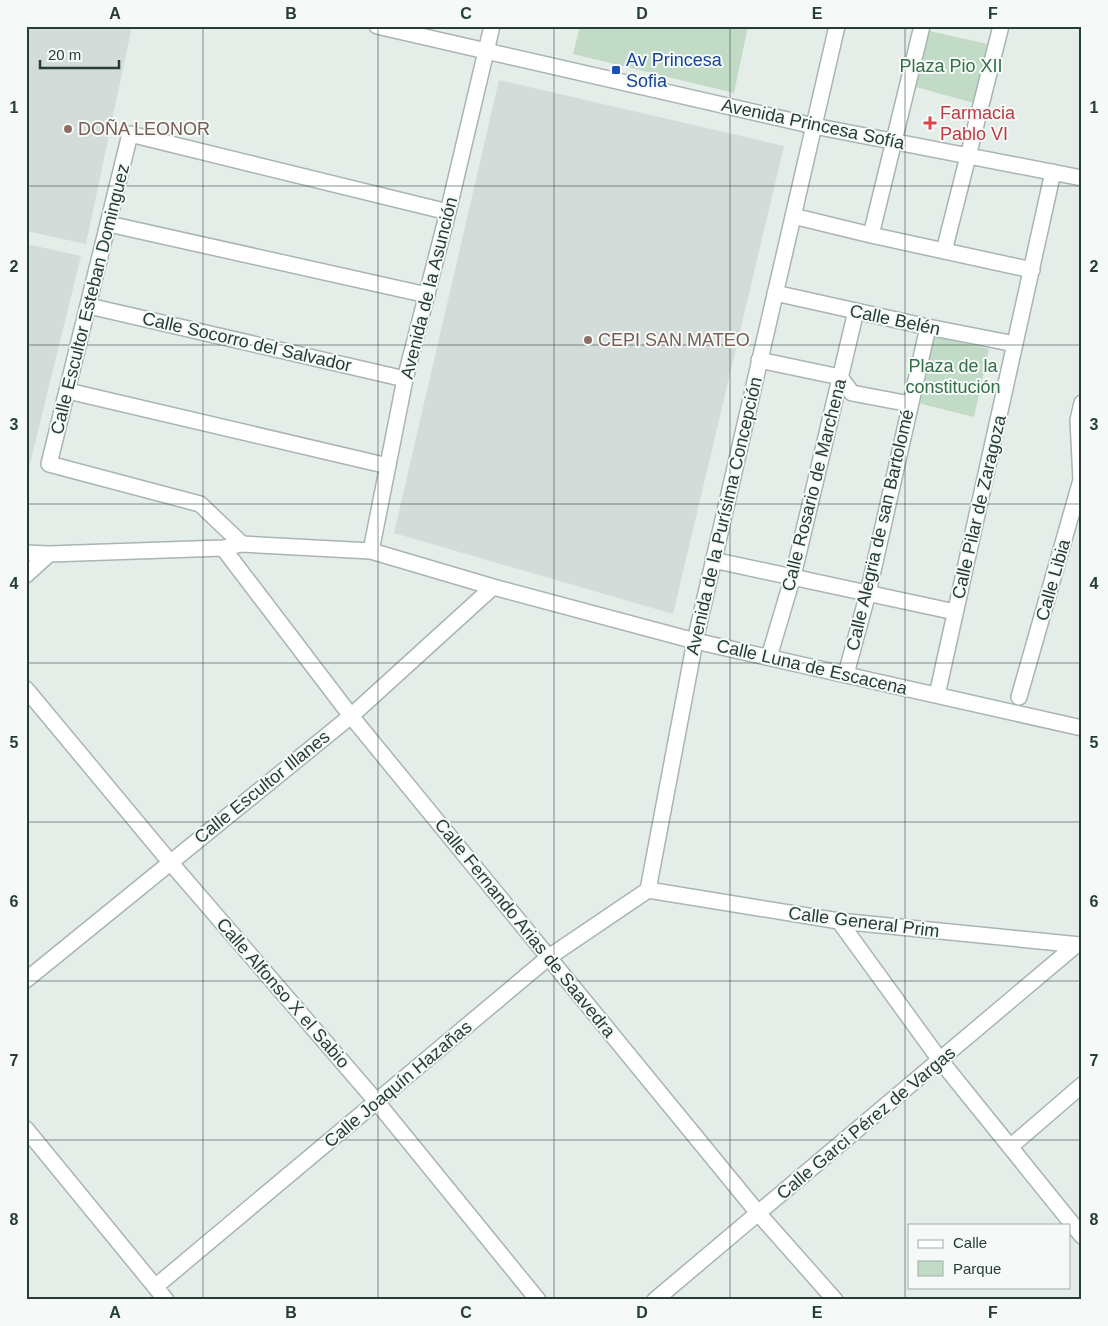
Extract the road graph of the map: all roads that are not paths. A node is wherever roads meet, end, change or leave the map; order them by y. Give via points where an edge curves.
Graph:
1 (376, 26) edge
2 (492, 26) edge
3 (837, 26) edge
4 (922, 26) edge
5 (1001, 26) edge
6 (486, 51) junction
7 (814, 126) junction
8 (894, 142) junction
9 (968, 156) junction
10 (1054, 172) junction
11 (1082, 178) edge
12 (448, 212) junction
13 (793, 216) junction
14 (109, 224) junction
15 (871, 235) junction
16 (944, 251) junction
17 (1032, 270) junction
18 (775, 293) junction
19 (427, 295) junction
20 (89, 306) junction
21 (856, 311) junction
22 (928, 328) junction
23 (1015, 344) junction
24 (759, 360) junction
25 (840, 377) junction
26 (405, 379) junction
27 (68, 391) junction
28 (1082, 403) edge
29 (910, 404) junction
30 (388, 466) junction
31 (1082, 480) edge
32 (242, 544) junction
33 (223, 548) junction
34 (371, 551) junction
35 (26, 552) edge
36 (49, 554) junction
37 (713, 560) junction
38 (26, 575) edge
39 (793, 576) junction
40 (492, 587) junction
41 (868, 593) junction
42 (955, 612) junction
43 (695, 641) junction
44 (769, 657) junction
45 (846, 674) junction
46 (26, 689) edge
47 (937, 695) junction
48 (1019, 697) dead end
49 (351, 716) junction
50 (1082, 728) edge
51 (170, 862) junction
52 (648, 890) junction
53 (839, 921) junction
54 (1079, 945) edge
55 (549, 957) junction
56 (26, 980) edge
57 (940, 1060) junction
58 (1082, 1085) edge
59 (376, 1101) junction
60 (26, 1129) edge
61 (1010, 1147) junction
62 (758, 1213) junction
63 (1082, 1236) edge
64 (155, 1287) junction
65 (166, 1300) edge
66 (538, 1300) edge
67 (655, 1300) edge
68 (835, 1300) edge

1 - 6 street, Avenida Princesa Sofía
2 - 6 street, Avenida de la Asunción
3 - 7 street, Avenida de la Purísima Concepción
4 - 8 street
5 - 9 street
6 - 7 street, Avenida Princesa Sofía
6 - 12 street, Avenida de la Asunción
7 - 8 street, Avenida Princesa Sofía
7 - 13 street, Avenida de la Purísima Concepción
8 - 9 street, Avenida Princesa Sofía
8 - 15 street
9 - 10 street, Avenida Princesa Sofía
9 - 16 street
10 - 11 street, Avenida Princesa Sofía
10 - 17 street, Calle Pilar de Zaragoza
12 - 14 street, Calle Escultor Esteban Dominguez via 130,134
12 - 19 street, Avenida de la Asunción
13 - 15 street
13 - 18 street, Avenida de la Purísima Concepción
14 - 19 street
14 - 20 street, Calle Escultor Esteban Dominguez
15 - 16 street
16 - 17 street
17 - 23 street, Calle Pilar de Zaragoza
18 - 21 street, Calle Belén
18 - 24 street, Avenida de la Purísima Concepción
19 - 26 street, Avenida de la Asunción
20 - 26 street, Calle Socorro del Salvador
20 - 27 street, Calle Escultor Esteban Dominguez
21 - 22 street, Calle Belén
21 - 25 street, Calle Rosario de Marchena
22 - 23 street, Calle Belén
22 - 29 street, Calle Alegria de san Bartolomé
23 - 42 street, Calle Pilar de Zaragoza
24 - 25 street
24 - 37 street, Avenida de la Purísima Concepción
25 - 29 street via 852,392
25 - 39 street, Calle Rosario de Marchena
26 - 30 street, Avenida de la Asunción
27 - 30 street
27 - 32 street, Calle Escultor Esteban Dominguez via 50,464 200,504
28 - 31 street, Calle Libia via 1078,420
29 - 41 street, Calle Alegria de san Bartolomé
30 - 34 street, Avenida de la Asunción
31 - 48 street, Calle Libia
32 - 33 street, Calle Luna de Escacena
32 - 34 street, Calle Luna de Escacena
33 - 36 street, Calle Luna de Escacena
33 - 49 street, Calle Fernando Arias de Saavedra
34 - 40 street, Calle Luna de Escacena
35 - 36 street, Calle Luna de Escacena
36 - 38 street
37 - 39 street
37 - 43 street, Avenida de la Purísima Concepción
39 - 41 street
39 - 44 street, Calle Rosario de Marchena
40 - 43 street, Calle Luna de Escacena
40 - 49 street, Calle Escultor Illanes
41 - 42 street
41 - 45 street, Calle Alegria de san Bartolomé
42 - 47 street, Calle Pilar de Zaragoza
43 - 44 street, Calle Luna de Escacena
43 - 52 street, Avenida de la Purísima Concepción
44 - 45 street, Calle Luna de Escacena
45 - 47 street, Calle Luna de Escacena
46 - 51 street, Calle Alfonso X el Sabio
47 - 50 street, Calle Luna de Escacena
49 - 51 street, Calle Escultor Illanes
49 - 55 street, Calle Fernando Arias de Saavedra
51 - 56 street, Calle Escultor Illanes
51 - 59 street, Calle Alfonso X el Sabio
52 - 53 street, Calle General Prim
52 - 55 street, Calle Joaquín Hazañas
53 - 54 street, Calle General Prim
53 - 57 street
54 - 57 street, Calle Garci Pérez de Vargas
55 - 59 street, Calle Joaquín Hazañas
55 - 62 street, Calle Fernando Arias de Saavedra
57 - 61 street
57 - 62 street, Calle Garci Pérez de Vargas
58 - 61 street
59 - 64 street, Calle Joaquín Hazañas
59 - 66 street, Calle Alfonso X el Sabio
60 - 64 street
61 - 63 street
62 - 67 street, Calle Garci Pérez de Vargas
62 - 68 street, Calle Fernando Arias de Saavedra
64 - 65 street

